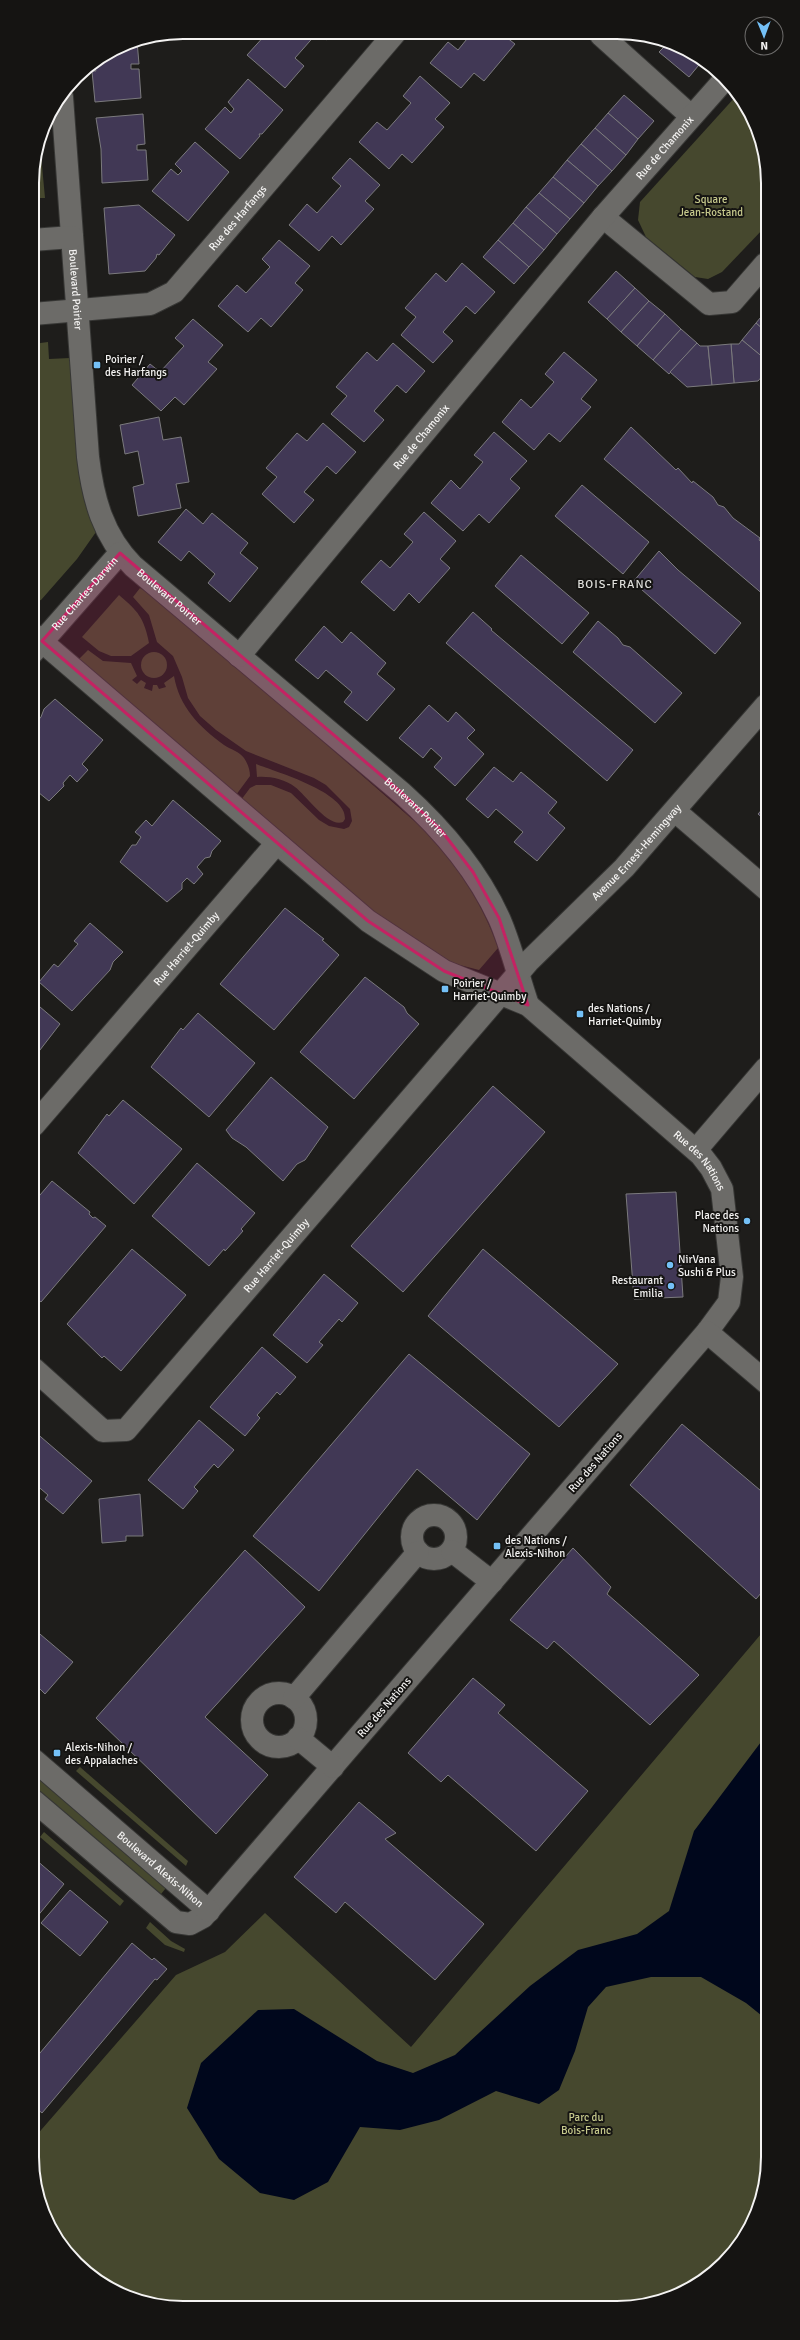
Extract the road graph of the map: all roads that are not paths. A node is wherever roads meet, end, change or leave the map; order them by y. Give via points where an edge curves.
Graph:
1 (390, 39) edge
2 (605, 39) edge
3 (721, 83) edge
4 (62, 104) edge
5 (691, 116) junction
6 (603, 217) junction
7 (72, 236) junction
8 (39, 239) edge
9 (761, 269) edge
10 (78, 310) junction
11 (39, 313) edge
12 (120, 553) junction
13 (39, 639) edge
14 (39, 645) edge
15 (239, 656) junction
16 (761, 711) edge
17 (675, 811) junction
18 (276, 844) junction
19 (761, 885) edge
20 (518, 975) junction
21 (502, 994) junction
22 (528, 1005) junction
23 (761, 1074) edge
24 (39, 1119) edge
25 (696, 1150) junction
26 (707, 1332) junction
27 (39, 1373) edge
28 (761, 1378) edge
29 (452, 1551) junction
30 (418, 1552) junction
31 (492, 1582) junction
32 (294, 1698) junction
33 (298, 1738) junction
34 (39, 1764) edge
35 (333, 1767) junction
36 (39, 1805) edge
37 (209, 1911) junction

1 - 10 street, Rue des Harfangs via 174,292 150,304
2 - 5 street
3 - 5 street, Rue de Chamonix
4 - 7 street, Boulevard Poirier
5 - 6 street, Rue de Chamonix
6 - 9 street via 709,304 732,302
6 - 15 street, Rue de Chamonix
7 - 8 street
7 - 10 street, Boulevard Poirier
10 - 11 street, Rue des Harfangs
10 - 12 street, Boulevard Poirier via 88,457 93,489 105,528
12 - 13 street, Rue Charles-Darwin
12 - 15 street, Boulevard Poirier
14 - 18 street
15 - 20 street, Boulevard Poirier via 402,793 441,830 488,896 501,924
16 - 17 street, Avenue Ernest-Hemingway
17 - 19 street
17 - 20 street, Avenue Ernest-Hemingway via 602,892 528,962
18 - 21 street via 399,944 444,971
18 - 24 street, Rue Harriet-Quimby
20 - 21 street, Avenue Ernest-Hemingway
20 - 22 street, Boulevard Poirier
21 - 22 street
21 - 27 street, Rue Harriet-Quimby via 126,1430 103,1431
22 - 25 street, Rue des Nations
23 - 25 street
25 - 26 street, Rue des Nations via 711,1168 722,1189 732,1277 729,1302
26 - 28 street
26 - 31 street, Rue des Nations
29 - 30 street via 446,1556 432,1559
29 - 30 street via 457,1537 452,1524 441,1516 434,1515 420,1520 412,1532 412,1539
29 - 31 street
30 - 32 street
31 - 35 street, Rue des Nations
32 - 33 street via 306,1716 305,1725
32 - 33 street via 282,1693 265,1697 258,1703 252,1719 257,1736 272,1746 289,1745
33 - 35 street
34 - 37 street, Boulevard Alexis-Nihon
35 - 37 street, Rue des Nations
36 - 37 street, Boulevard Alexis-Nihon via 176,1922 190,1924

